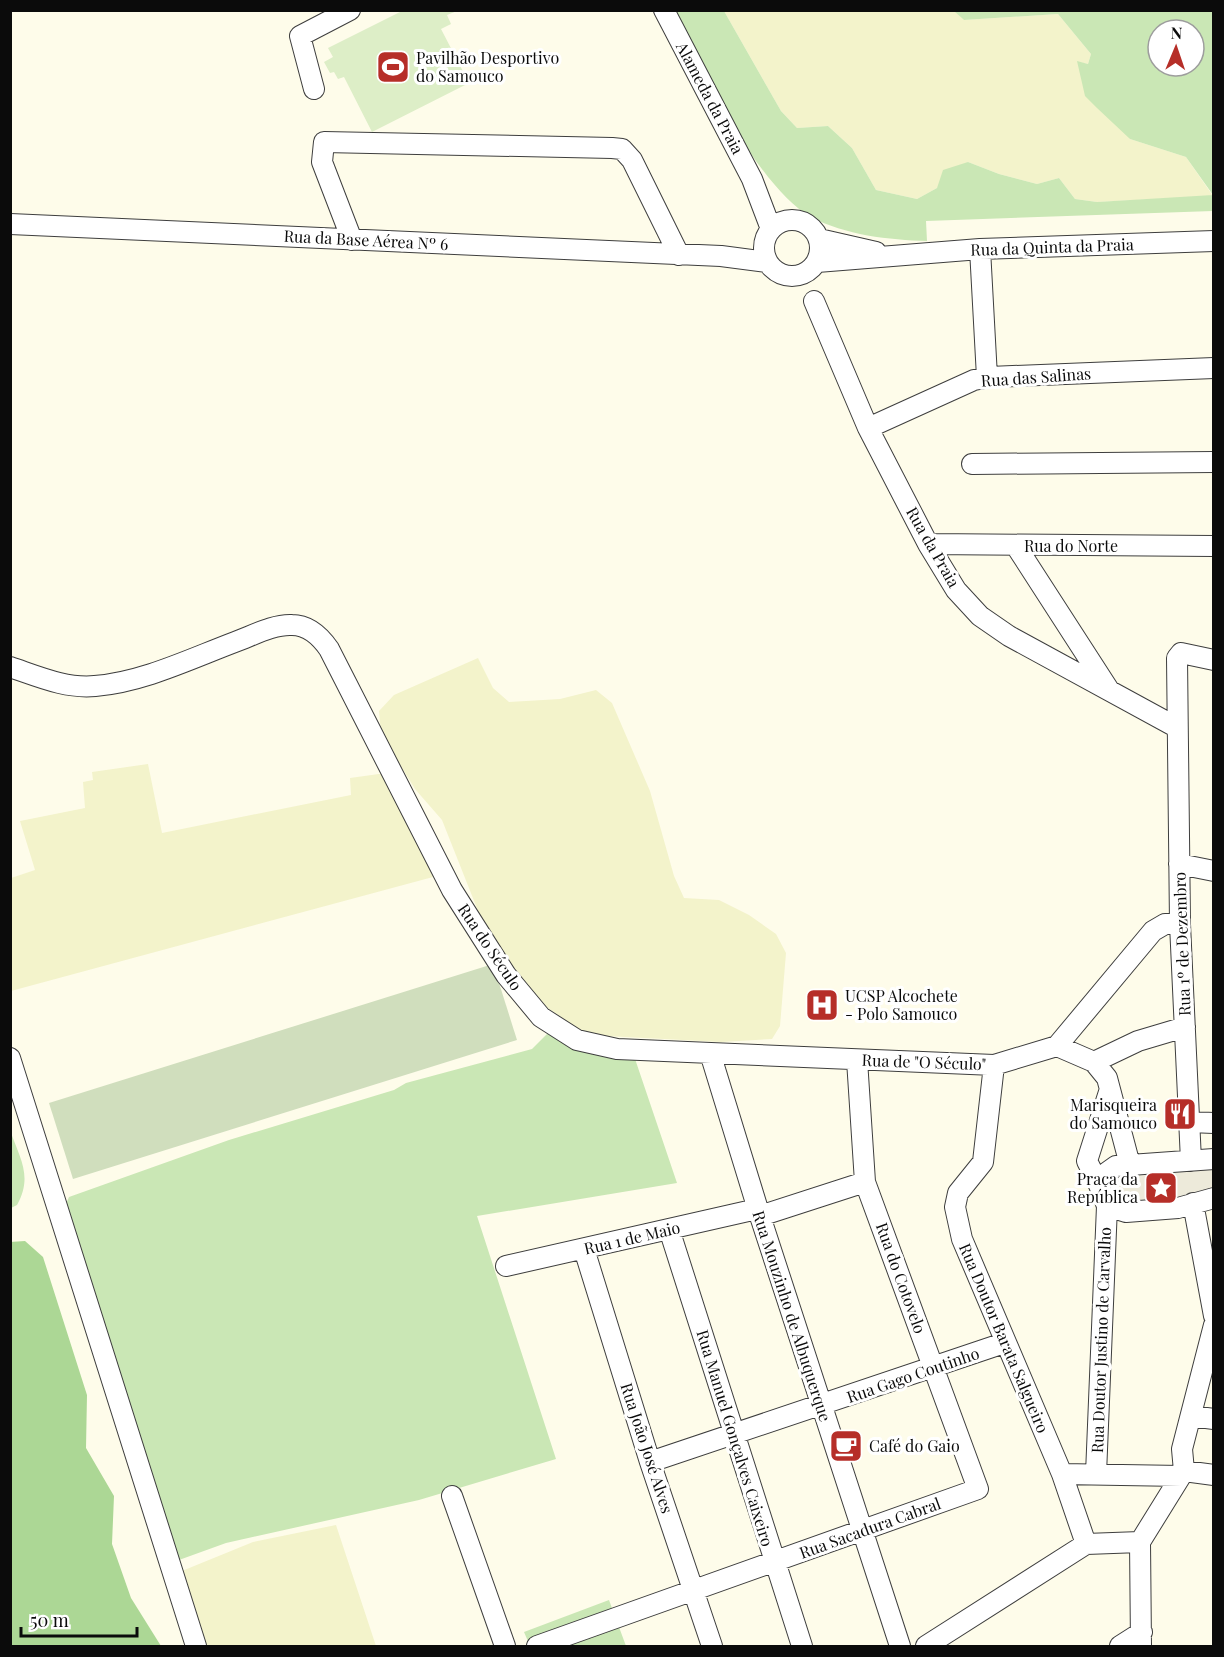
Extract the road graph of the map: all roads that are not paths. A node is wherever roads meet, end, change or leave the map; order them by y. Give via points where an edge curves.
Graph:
1 (350, 10) edge
2 (664, 10) edge
3 (314, 88) dead end
4 (756, 186) junction
5 (789, 220) junction
6 (10, 224) edge
7 (819, 238) junction
8 (352, 240) junction
9 (1214, 241) edge
10 (767, 245) junction
11 (980, 249) junction
12 (679, 255) junction
13 (890, 256) junction
14 (817, 262) junction
15 (814, 301) dead end
16 (1214, 368) edge
17 (987, 377) junction
18 (868, 428) junction
19 (1214, 462) edge
20 (972, 464) dead end
21 (928, 544) junction
22 (1016, 546) junction
23 (1214, 546) edge
24 (1214, 660) edge
25 (10, 667) edge
26 (1109, 690) junction
27 (1176, 727) junction
28 (1179, 864) junction
29 (1214, 871) edge
30 (1180, 924) junction
31 (1185, 1027) junction
32 (1057, 1046) junction
33 (710, 1053) junction
34 (10, 1058) edge
35 (857, 1060) junction
36 (1094, 1062) junction
37 (994, 1065) junction
38 (1109, 1092) junction
39 (1190, 1122) junction
40 (1214, 1123) edge
41 (1214, 1159) edge
42 (1191, 1161) junction
43 (1130, 1165) junction
44 (865, 1182) junction
45 (1099, 1185) junction
46 (1214, 1198) edge
47 (1193, 1203) junction
48 (1107, 1206) junction
49 (758, 1212) junction
50 (669, 1229) junction
51 (584, 1249) junction
52 (506, 1266) dead end
53 (1214, 1316) edge
54 (1214, 1325) edge
55 (1004, 1343) junction
56 (934, 1368) junction
57 (822, 1406) junction
58 (1191, 1416) junction
59 (1214, 1419) edge
60 (736, 1436) junction
61 (650, 1462) junction
62 (1062, 1474) junction
63 (1096, 1474) junction
64 (1183, 1474) junction
65 (1214, 1475) edge
66 (978, 1489) joint
67 (452, 1496) dead end
68 (863, 1531) junction
69 (1140, 1542) junction
70 (1086, 1544) junction
71 (774, 1562) junction
72 (694, 1592) junction
73 (1142, 1639) edge
74 (196, 1647) edge
75 (505, 1647) edge
76 (537, 1647) edge
77 (712, 1647) edge
78 (802, 1647) edge
79 (900, 1647) edge
80 (926, 1647) edge
81 (1120, 1647) edge

1 - 3 street via 300,36
2 - 4 street, Alameda da Praia
4 - 5 street
4 - 10 street
5 - 7 street via 808,224
5 - 10 street via 777,224
6 - 8 street, Rua da Base Aérea Nº 6
7 - 13 street
7 - 14 street
8 - 12 street, Rua da Base Aérea Nº 6
8 - 12 street via 322,162 324,142 612,148 622,149 632,160
9 - 11 street, Rua da Quinta da Praia
10 - 12 street, Rua da Base Aérea Nº 6 via 721,256
10 - 14 street via 773,269 789,276 804,274
11 - 13 street, Rua da Quinta da Praia
11 - 17 street
13 - 14 street, Rua da Quinta da Praia
15 - 18 street, Rua da Praia
16 - 17 street, Rua das Salinas
17 - 18 street, Rua das Salinas
18 - 21 street, Rua da Praia
19 - 20 street
21 - 22 street, Rua do Norte
21 - 26 street, Rua da Praia via 956,590 980,616
22 - 23 street, Rua do Norte
22 - 26 street
24 - 27 street, Rua 1º de Dezembro via 1181,653 1177,658
25 - 33 street, Rua do Século via 57,683 92,687 120,683 289,624 298,626 323,640 452,890 506,975 541,1017 577,1040 607,1047
26 - 27 street, Rua da Praia
27 - 28 street, Rua 1º de Dezembro
28 - 29 street
28 - 30 street, Rua 1º de Dezembro
30 - 31 street, Rua 1º de Dezembro
30 - 32 street via 1165,924 1154,931
31 - 36 street via 1138,1041
31 - 39 street, Rua 1º de Dezembro
32 - 36 street
32 - 37 street, Rua de "O Século"
33 - 35 street, Rua de "O Século"
33 - 49 street, Rua Mouzinho de Albuquerque
34 - 74 street
35 - 37 street, Rua de "O Século"
35 - 44 street, Rua do Cotovelo
36 - 38 street via 1107,1077
37 - 55 street, Rua Doutor Barata Salgueiro via 983,1162 958,1193 956,1207 962,1239
38 - 43 street
38 - 45 street via 1088,1161
39 - 40 street
39 - 42 street, Rua 1º de Dezembro
41 - 42 street
42 - 43 street
43 - 45 street via 1107,1170
44 - 49 street, Rua 1 de Maio
44 - 56 street, Rua do Cotovelo
45 - 48 street
46 - 47 street
47 - 48 street via 1126,1212
47 - 53 street
48 - 63 street, Rua Doutor Justino de Carvalho
49 - 50 street, Rua 1 de Maio
49 - 57 street, Rua Mouzinho de Albuquerque
50 - 51 street, Rua 1 de Maio
50 - 60 street, Rua Manuel Gonçalves Caixeiro
51 - 52 street, Rua 1 de Maio
51 - 61 street, Rua João José Alves
54 - 58 street
55 - 56 street, Rua Gago Coutinho
55 - 62 street, Rua Doutor Barata Salgueiro
56 - 57 street, Rua Gago Coutinho
56 - 66 street, Rua do Cotovelo
57 - 60 street, Rua Gago Coutinho
57 - 68 street, Rua Mouzinho de Albuquerque
58 - 59 street
58 - 64 street via 1182,1449
60 - 61 street, Rua Gago Coutinho
60 - 71 street, Rua Manuel Gonçalves Caixeiro
61 - 72 street, Rua João José Alves
62 - 63 street
62 - 70 street, Rua Doutor Barata Salgueiro
63 - 64 street
64 - 65 street
64 - 69 street
66 - 68 street, Rua Sacadura Cabral
67 - 75 street
68 - 71 street, Rua Sacadura Cabral
68 - 79 street, Rua Mouzinho de Albuquerque
69 - 70 street
69 - 73 street
70 - 80 street
71 - 72 street, Rua Sacadura Cabral
71 - 78 street, Rua Manuel Gonçalves Caixeiro
72 - 76 street, Rua Sacadura Cabral
72 - 77 street, Rua João José Alves
73 - 81 street

